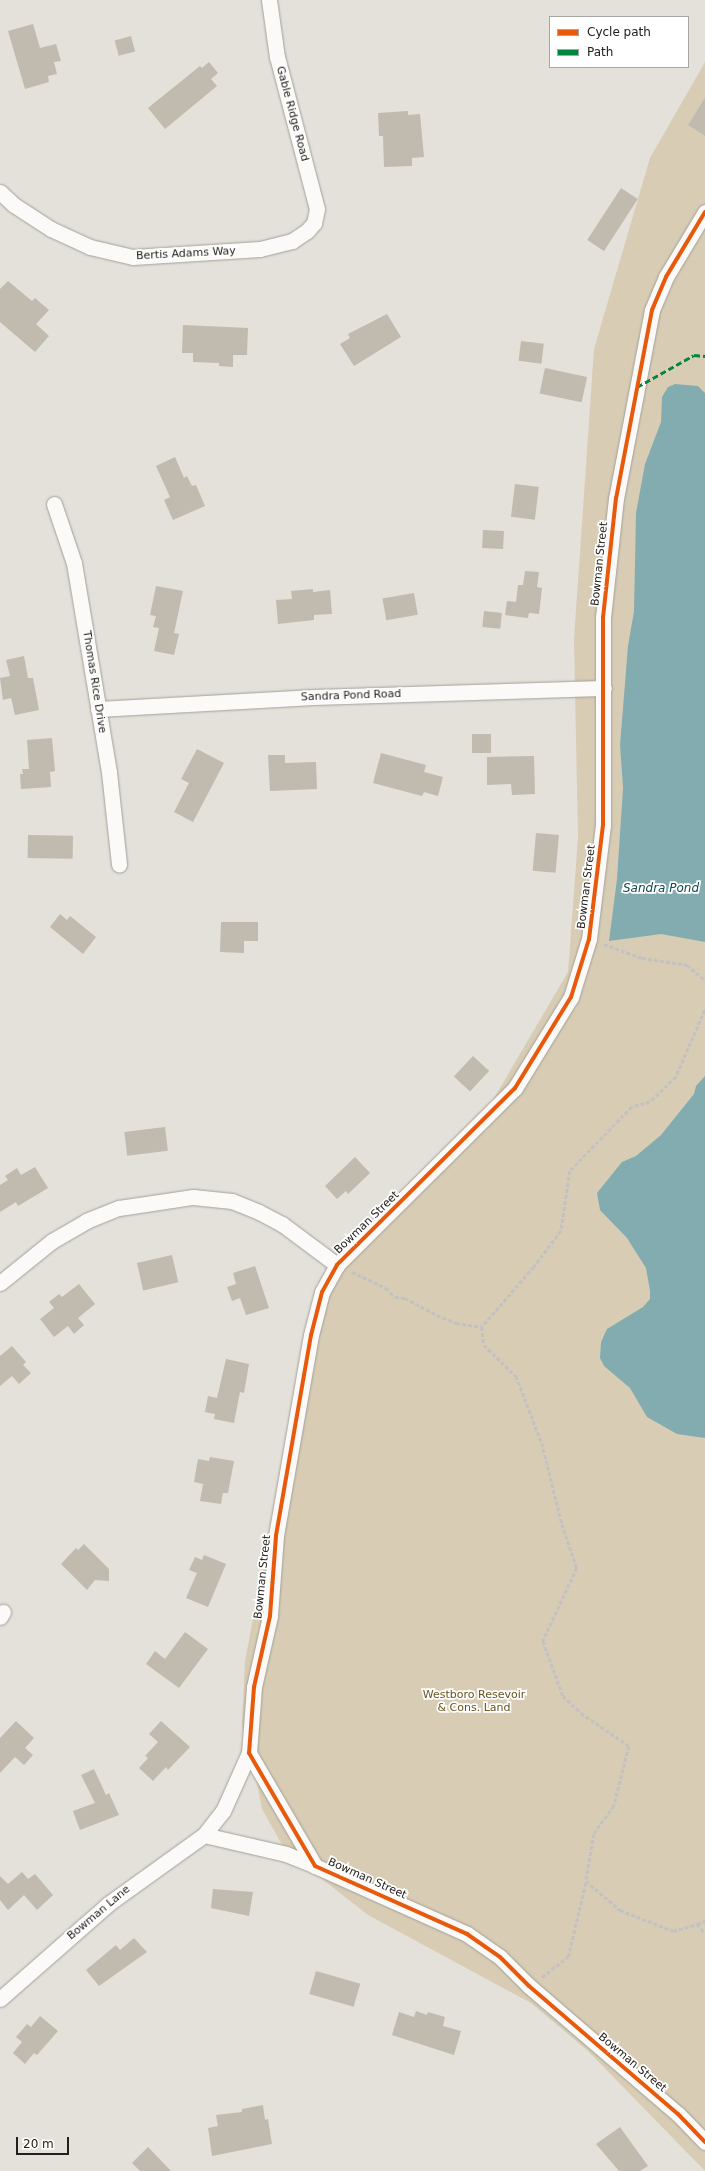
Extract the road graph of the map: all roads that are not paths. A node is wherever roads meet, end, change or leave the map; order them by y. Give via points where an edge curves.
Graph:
1 (270, 0) edge
2 (0, 192) edge
3 (705, 212) edge
4 (311, 226) joint
5 (54, 504) dead end
6 (604, 688) junction
7 (98, 709) junction
8 (119, 864) dead end
9 (337, 1265) junction
10 (0, 1283) edge
11 (249, 1753) junction
12 (204, 1835) junction
13 (315, 1866) junction
14 (0, 1999) edge
15 (705, 2142) edge

1 - 4 street, Gable Ridge Road via 277,57 317,209
2 - 4 street, Bertis Adams Way via 14,205 51,229 90,247 133,257 260,249 292,241
3 - 6 street, Bowman Street via 666,277 652,310 628,431 609,549 603,617
5 - 7 street, Thomas Rice Drive via 74,563
6 - 7 street, Sandra Pond Road via 314,696
6 - 9 street, Bowman Street via 603,825 589,939 572,997 515,1088
7 - 8 street, Thomas Rice Drive via 109,772
9 - 10 street via 282,1224 259,1212 232,1201 193,1197 118,1208 86,1221 52,1241
9 - 11 street, Bowman Street via 322,1292 311,1335 276,1536 270,1616 254,1687
11 - 12 street, Bowman Lane via 223,1811
11 - 13 street, Bowman Street
12 - 13 street via 286,1854
12 - 14 street, Bowman Lane via 108,1904
13 - 15 street, Bowman Street via 467,1934 500,1957 529,1986 678,2114

